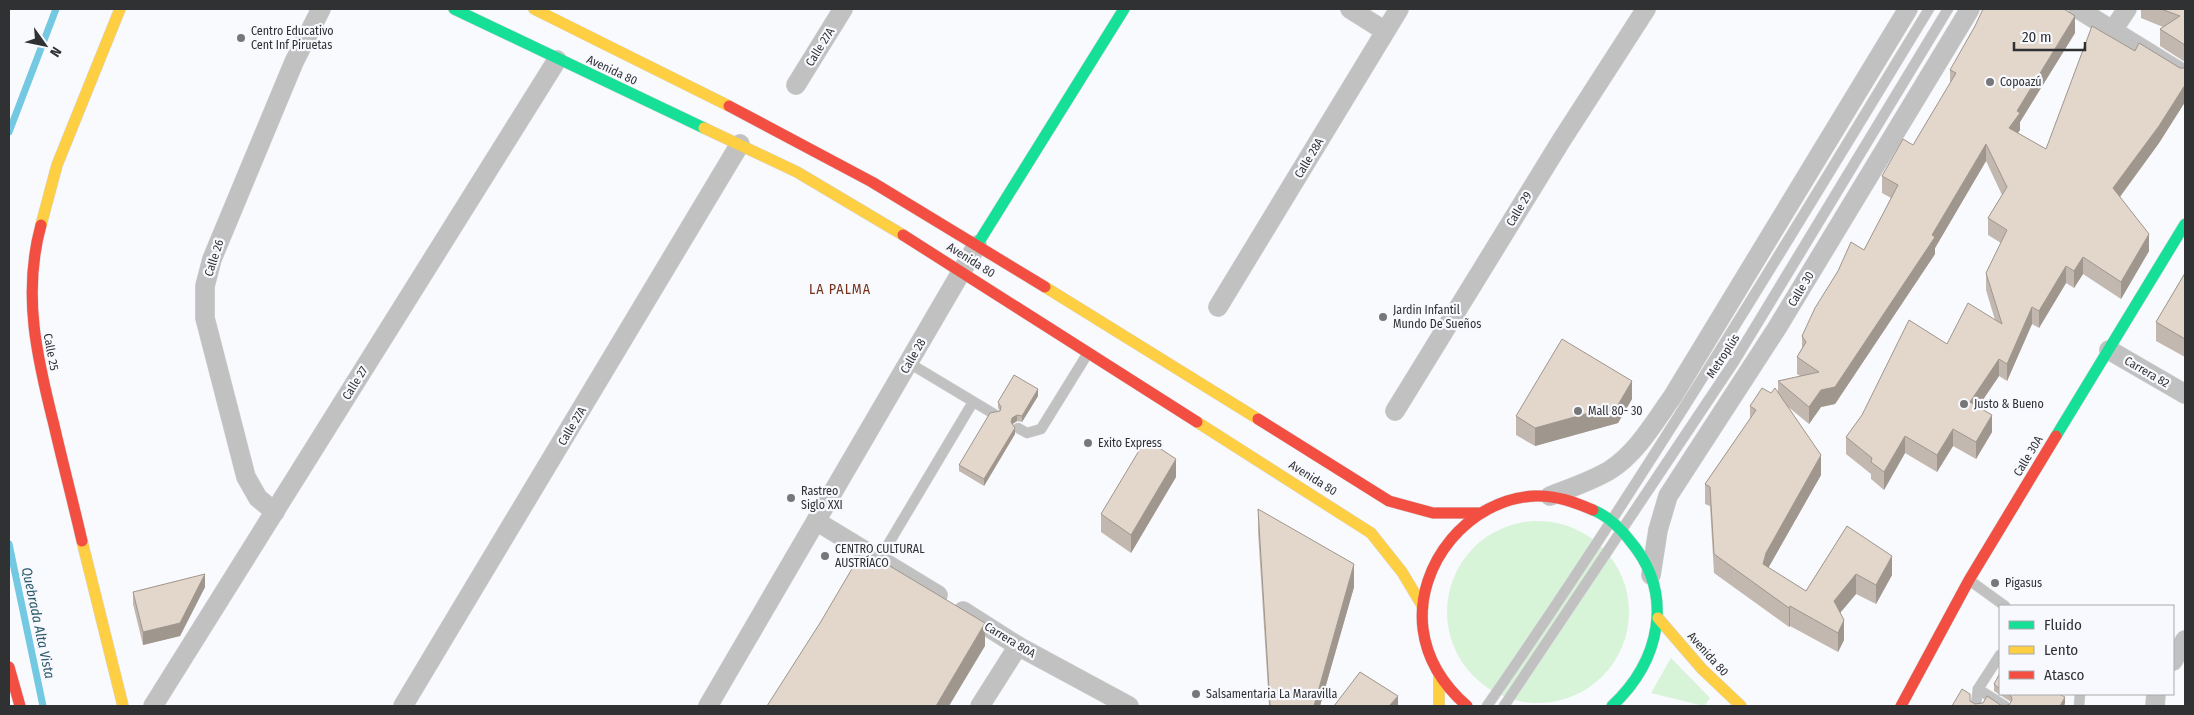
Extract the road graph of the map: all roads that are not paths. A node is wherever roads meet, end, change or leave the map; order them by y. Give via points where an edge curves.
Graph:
1 (120, 9) edge
2 (321, 9) edge
3 (454, 9) edge
4 (534, 9) edge
5 (843, 9) edge
6 (1124, 9) edge
7 (1350, 9) edge
8 (1399, 9) edge
9 (1646, 9) edge
10 (1908, 9) edge
11 (1929, 9) edge
12 (1948, 9) edge
13 (1970, 9) edge
14 (2078, 9) edge
15 (2127, 9) edge
16 (2113, 30) junction
17 (1385, 31) junction
18 (557, 60) junction
19 (2185, 75) edge
20 (796, 85) dead end
21 (740, 144) junction
22 (2185, 224) edge
23 (977, 245) junction
24 (962, 271) junction
25 (1218, 307) dead end
26 (2109, 350) junction
27 (1089, 352) junction
28 (909, 362) junction
29 (2185, 394) edge
30 (973, 402) junction
31 (1395, 411) dead end
32 (994, 414) edge
33 (1018, 428) dead end
34 (1550, 496) junction
35 (274, 512) junction
36 (1479, 513) junction
37 (1612, 520) junction
38 (816, 521) junction
39 (1622, 529) junction
40 (880, 558) junction
41 (1651, 575) junction
42 (1969, 580) junction
43 (2003, 605) edge
44 (1422, 607) junction
45 (1658, 618) junction
46 (2185, 640) edge
47 (1018, 646) junction
48 (1999, 657) edge
49 (2174, 659) edge
50 (9, 667) edge
51 (1439, 675) junction
52 (1978, 689) junction
53 (15, 702) edge
54 (1976, 704) edge
55 (122, 706) edge
56 (153, 706) edge
57 (403, 706) edge
58 (708, 706) edge
59 (980, 706) edge
60 (1129, 706) edge
61 (1439, 706) edge
62 (1467, 706) edge
63 (1487, 706) edge
64 (1504, 706) edge
65 (1612, 706) edge
66 (1741, 706) edge
67 (1901, 706) edge
68 (2006, 706) edge

1 - 55 main road, Calle 25 via 57,165 36,242 27,294 32,334
2 - 35 street, Calle 26 via 294,62 212,259 206,286 205,318 246,476 258,498
3 - 18 main road, Avenida 80
4 - 23 main road, Avenida 80 via 770,127 872,182
5 - 20 street, Calle 27A
6 - 23 main road, Calle 28
7 - 17 street
8 - 17 street, Calle 28A
9 - 31 street, Calle 29
10 - 34 street via 1652,426 1610,470
11 - 37 lane, Metroplús via 1717,358
12 - 39 lane, Metroplús via 1734,362
13 - 41 street, Calle 30 via 1777,328 1668,496 1658,530
14 - 16 street
15 - 16 street
16 - 19 street
17 - 25 street, Calle 28A
18 - 21 main road, Avenida 80
18 - 35 street, Calle 27
21 - 24 main road, Avenida 80 via 842,197
21 - 57 street, Calle 27A
22 - 26 main road, Calle 30A
23 - 24 street, Calle 28
23 - 36 main road, Avenida 80 via 1389,501 1430,514
24 - 27 main road, Avenida 80
24 - 28 street, Calle 28
26 - 29 street, Carrera 82
26 - 42 main road, Calle 30A
27 - 33 lane via 1041,429 1027,433
27 - 44 main road, Avenida 80 via 1371,532 1402,572
28 - 30 lane
28 - 38 street, Calle 28
30 - 32 lane
30 - 40 lane
34 - 36 main road via 1513,500
34 - 37 main road via 1583,504
35 - 56 street, Calle 27
36 - 44 main road via 1457,531 1440,553 1428,579
37 - 39 main road
37 - 63 lane, Metroplús
38 - 40 street, Carrera 80A
38 - 58 street, Calle 28
39 - 41 main road via 1640,550
39 - 64 lane, Metroplús
40 - 47 street, Carrera 80A
41 - 45 main road
42 - 43 lane
42 - 67 main road, Calle 30A
44 - 51 main road via 1429,654
45 - 65 main road via 1644,668 1629,690
45 - 66 main road, Avenida 80 via 1707,675
46 - 49 street
47 - 59 street
47 - 60 street, Carrera 80A
48 - 52 lane
50 - 53 main road
51 - 61 main road
51 - 62 main road
52 - 54 lane
52 - 68 lane

